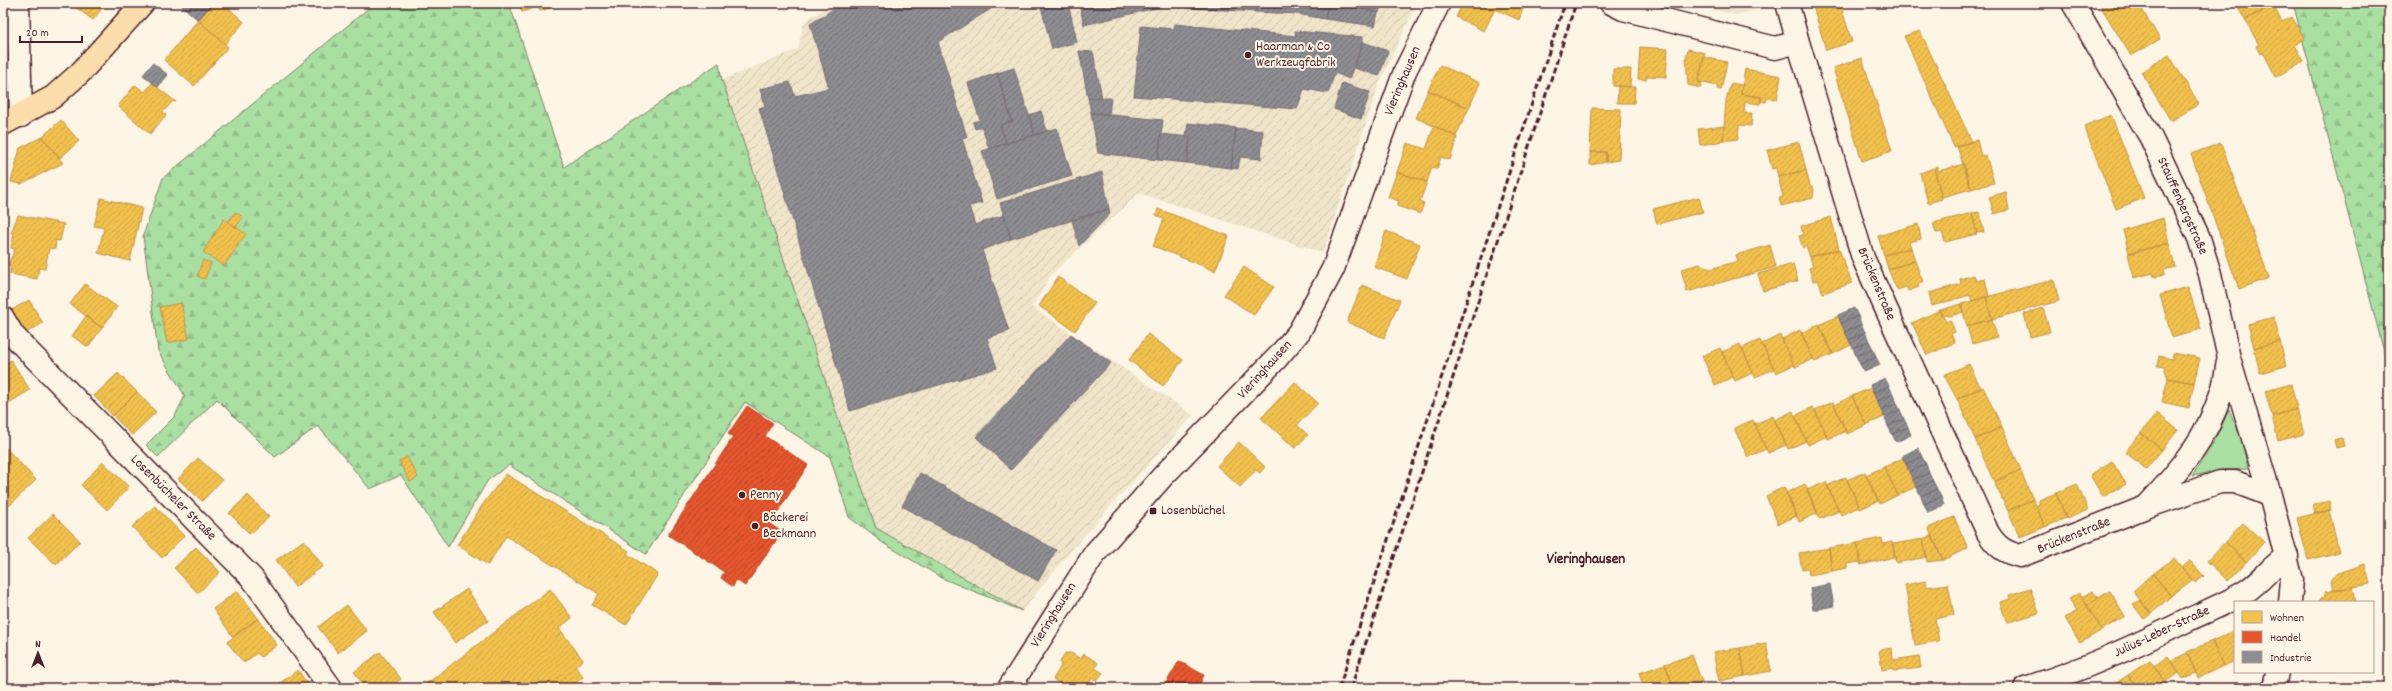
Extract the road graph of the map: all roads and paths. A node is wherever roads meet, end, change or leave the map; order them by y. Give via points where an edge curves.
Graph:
1 (18, 3) edge
2 (143, 3) edge
3 (1439, 3) edge
4 (1611, 3) edge
5 (1787, 3) edge
6 (2073, 3) edge
7 (1798, 42) junction
8 (12, 120) edge
9 (3, 318) edge
10 (2229, 358) junction
11 (2270, 495) junction
12 (2146, 507) junction
13 (2287, 556) junction
14 (2290, 601) edge
15 (2277, 673) edge
16 (330, 688) edge
17 (1009, 688) edge
18 (2025, 688) edge
19 (2274, 688) edge

1 - 8 street
2 - 8 main road via 80,73 53,97
3 - 17 street, Vieringhausen via 1405,71 1333,269 1299,332 1163,476 1095,553
4 - 7 street via 1623,9 1775,48
5 - 7 street, Brückenstraße
6 - 10 street, Stauffenbergstraße via 2151,138 2185,206 2199,238 2210,274
7 - 12 street, Brückenstraße via 1863,258 1985,527 1996,546 2005,552 2020,556
9 - 16 street, Losenbücheler Straße via 18,340 252,578
10 - 11 street, Stauffenbergstraße
10 - 12 street, Brückenstraße via 2222,394 2201,438 2186,463
11 - 12 street, Brückenstraße via 2235,482 2220,482
11 - 13 street
13 - 14 street via 2292,580
13 - 18 street, Julius-Leber-Straße via 2271,567 2248,590 2215,607 2091,664
15 - 19 street

